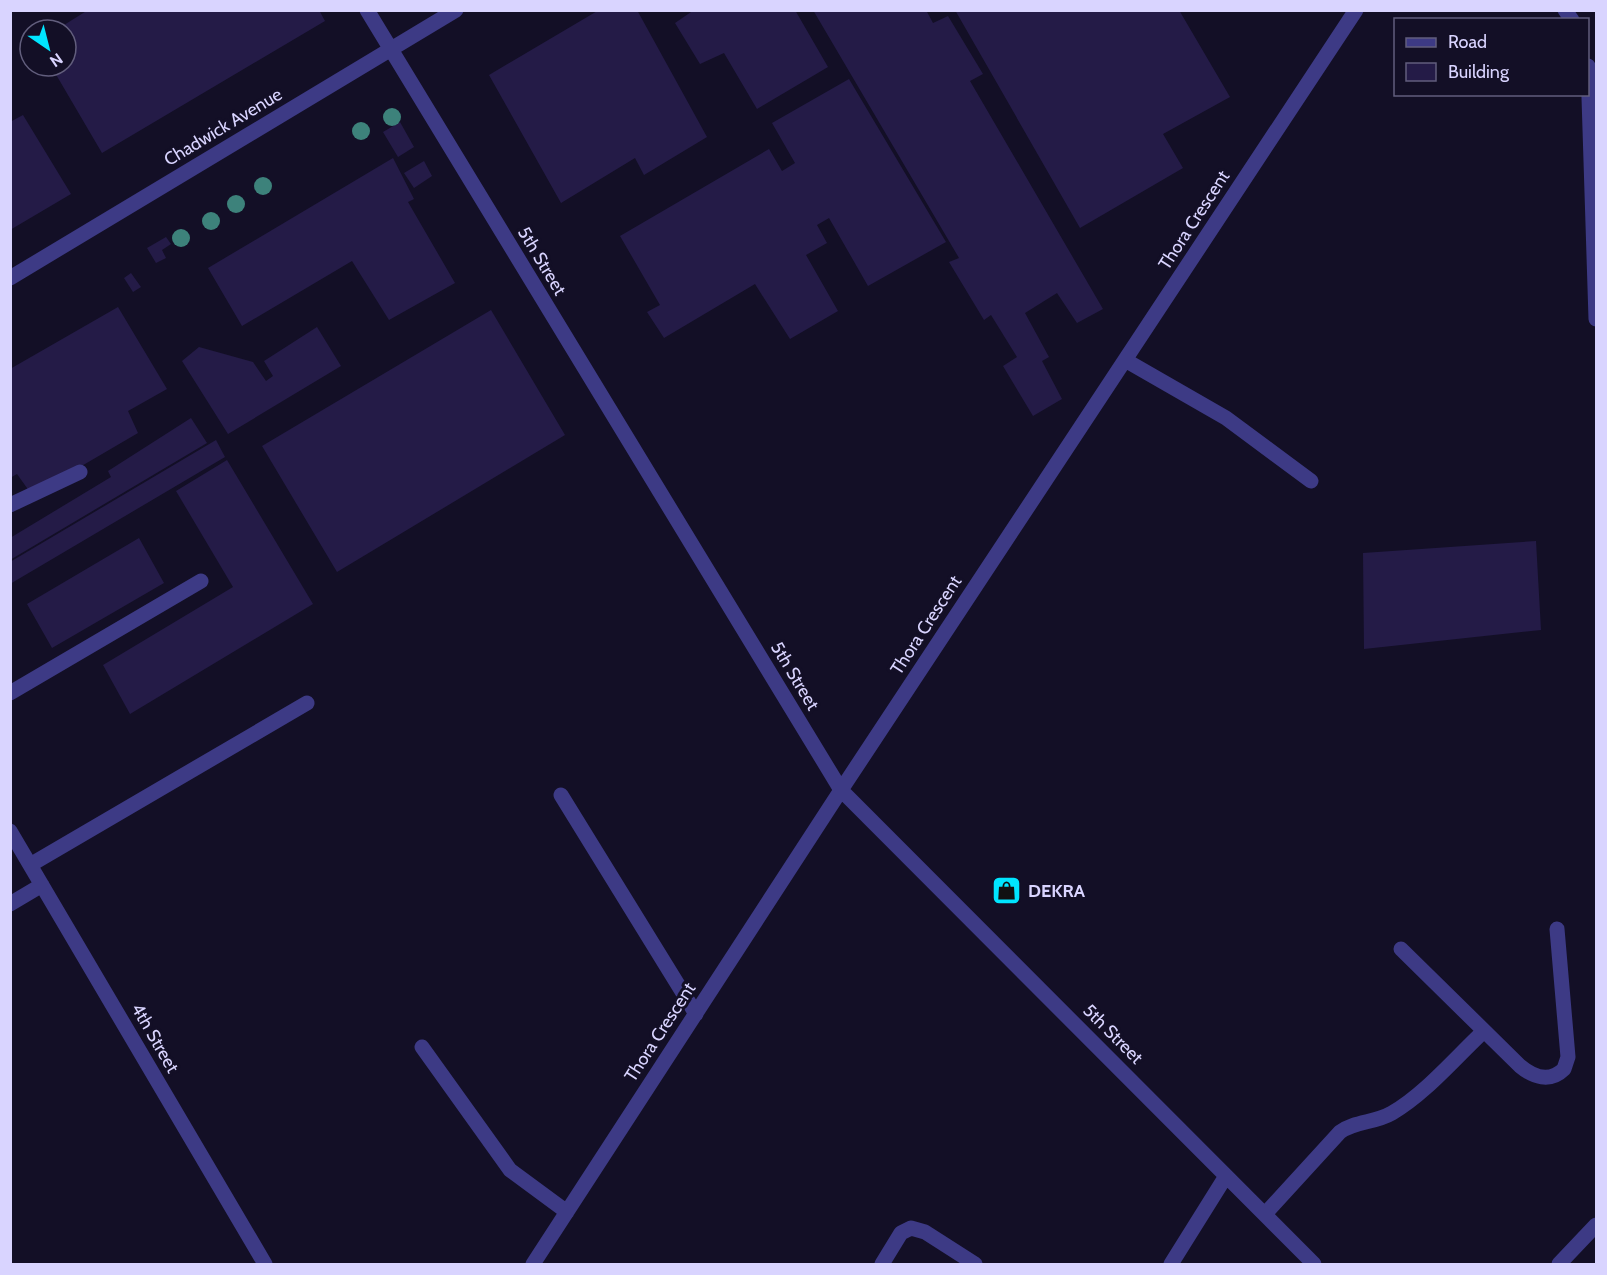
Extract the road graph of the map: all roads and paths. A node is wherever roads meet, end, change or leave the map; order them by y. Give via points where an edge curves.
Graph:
1 (368, 10) edge
2 (456, 10) edge
3 (1356, 10) edge
4 (390, 49) junction
5 (1588, 96) edge
6 (10, 278) edge
7 (1596, 319) edge
8 (1125, 360) junction
9 (80, 471) dead end
10 (1311, 481) dead end
11 (10, 505) edge
12 (201, 581) dead end
13 (10, 693) edge
14 (307, 703) dead end
15 (841, 790) junction
16 (561, 795) dead end
17 (10, 831) edge
18 (30, 865) junction
19 (42, 885) junction
20 (10, 904) edge
21 (1557, 929) dead end
22 (1401, 949) dead end
23 (696, 1014) junction
24 (1484, 1031) junction
25 (422, 1047) dead end
26 (1226, 1176) junction
27 (567, 1212) junction
28 (1265, 1214) junction
29 (1596, 1225) edge
30 (265, 1264) edge
31 (533, 1264) edge
32 (882, 1264) edge
33 (975, 1264) edge
34 (1171, 1264) edge
35 (1314, 1264) edge
36 (1559, 1264) edge

1 - 4 lane, 5th Street
2 - 4 lane, Chadwick Avenue
3 - 8 lane, Thora Crescent
4 - 6 lane, Chadwick Avenue
4 - 15 lane, 5th Street
5 - 7 lane
8 - 10 lane via 1226,418
8 - 15 lane, Thora Crescent
9 - 11 lane
12 - 13 lane
14 - 18 lane
15 - 23 lane, Thora Crescent
15 - 26 lane, 5th Street
16 - 23 lane
17 - 18 lane, 4th Street
18 - 19 lane, 4th Street
19 - 20 lane
19 - 30 lane, 4th Street
21 - 24 lane via 1568,1057 1564,1070 1552,1077 1531,1075
22 - 24 lane
23 - 27 lane, Thora Crescent
24 - 28 lane via 1393,1113 1340,1132
25 - 27 lane via 510,1170
26 - 28 lane, 5th Street
26 - 34 lane
27 - 31 lane, Thora Crescent
28 - 35 lane, 5th Street
29 - 36 lane
32 - 33 lane via 901,1233 911,1228 925,1232

